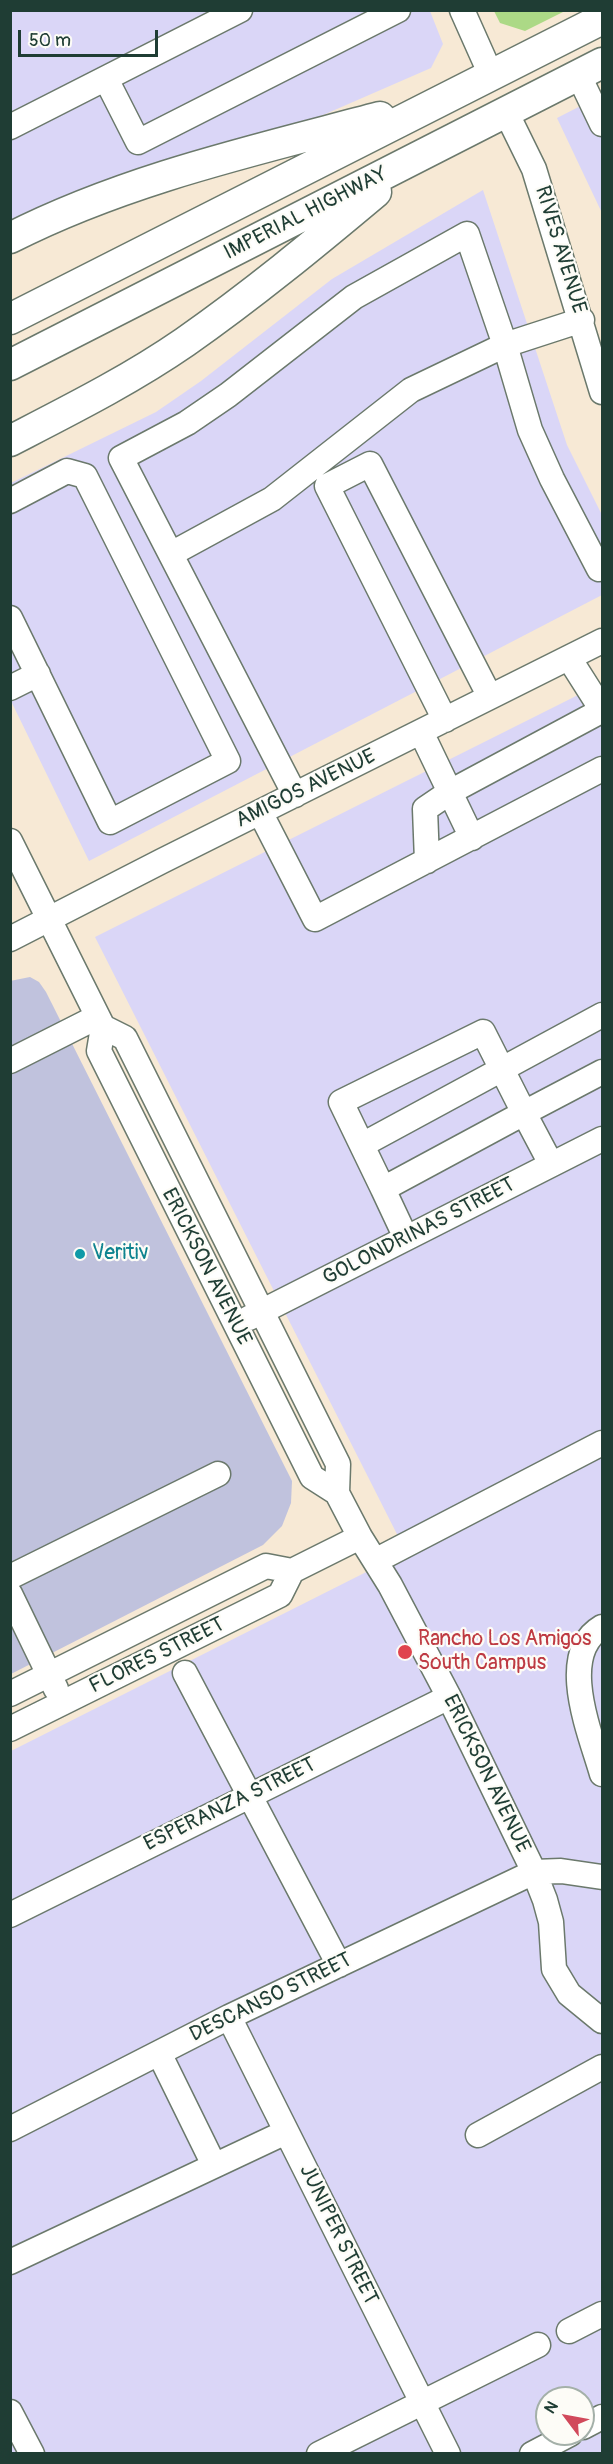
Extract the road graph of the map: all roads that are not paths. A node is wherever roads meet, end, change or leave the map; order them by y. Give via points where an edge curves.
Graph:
1 (240, 10) edge
2 (398, 10) edge
3 (462, 10) edge
4 (603, 19) edge
5 (591, 69) edge
6 (491, 75) junction
7 (106, 78) junction
8 (435, 102) junction
9 (506, 112) junction
10 (603, 124) edge
11 (10, 127) edge
12 (416, 159) junction
13 (10, 238) edge
14 (257, 238) junction
15 (10, 318) edge
16 (582, 320) junction
17 (505, 345) junction
18 (10, 365) edge
19 (603, 392) edge
20 (10, 441) edge
21 (332, 452) junction
22 (122, 458) junction
23 (85, 476) junction
24 (345, 477) junction
25 (10, 501) edge
26 (171, 554) junction
27 (599, 569) dead end
28 (10, 618) edge
29 (603, 641) edge
30 (569, 658) junction
31 (38, 674) junction
32 (10, 688) edge
33 (490, 697) junction
34 (602, 710) edge
35 (445, 720) junction
36 (421, 732) junction
37 (603, 769) edge
38 (450, 792) junction
39 (295, 795) junction
40 (260, 812) junction
41 (472, 838) junction
42 (10, 841) edge
43 (427, 861) junction
44 (48, 918) junction
45 (10, 939) edge
46 (603, 1015) edge
47 (100, 1022) junction
48 (10, 1061) edge
49 (502, 1069) junction
50 (603, 1072) edge
51 (524, 1113) junction
52 (603, 1138) edge
53 (362, 1145) junction
54 (551, 1164) junction
55 (383, 1189) junction
56 (406, 1238) junction
57 (263, 1311) junction
58 (235, 1325) junction
59 (603, 1443) edge
60 (218, 1474) dead end
61 (337, 1493) junction
62 (360, 1537) junction
63 (375, 1561) junction
64 (292, 1571) junction
65 (10, 1577) edge
66 (10, 1594) edge
67 (603, 1627) edge
68 (185, 1673) dead end
69 (49, 1674) junction
70 (10, 1694) edge
71 (449, 1697) junction
72 (63, 1702) junction
73 (10, 1729) edge
74 (603, 1773) edge
75 (250, 1794) junction
76 (534, 1872) junction
77 (603, 1876) edge
78 (10, 1915) edge
79 (339, 1965) junction
80 (229, 2017) junction
81 (603, 2021) edge
82 (159, 2053) junction
83 (603, 2067) edge
84 (10, 2129) edge
85 (286, 2132) junction
86 (478, 2135) dead end
87 (214, 2165) junction
88 (10, 2262) edge
89 (603, 2314) edge
90 (569, 2331) dead end
91 (538, 2345) dead end
92 (422, 2403) junction
93 (10, 2412) edge
94 (547, 2446) edge
95 (32, 2454) edge
96 (319, 2454) edge
97 (448, 2454) edge
98 (532, 2454) edge

1 - 7 street
2 - 7 street via 138,142
3 - 6 street
4 - 6 main road, IMPERIAL HIGHWAY
5 - 9 main road, IMPERIAL HIGHWAY
5 - 10 street
6 - 8 main road, IMPERIAL HIGHWAY
6 - 14 main road via 493,87 487,99 329,180
7 - 11 street
8 - 13 main road via 151,180
8 - 15 main road, IMPERIAL HIGHWAY
9 - 12 main road, IMPERIAL HIGHWAY
9 - 16 street, RIVES AVENUE via 534,169
12 - 14 main road, IMPERIAL HIGHWAY
12 - 20 main road via 271,280 184,343 128,379
14 - 18 main road, IMPERIAL HIGHWAY
16 - 17 street
16 - 19 street, RIVES AVENUE
17 - 21 street via 411,390
17 - 22 street via 468,234 354,297 212,406
17 - 27 street via 530,430
21 - 24 street
21 - 26 street via 272,499
22 - 23 street
22 - 26 street
23 - 25 street via 67,471
23 - 31 street via 228,761 110,822
24 - 33 street via 370,464
24 - 35 street via 327,486
26 - 39 street
28 - 31 street
29 - 30 street, AMIGOS AVENUE
30 - 33 street, AMIGOS AVENUE
30 - 34 street
31 - 32 street
33 - 35 street, AMIGOS AVENUE
34 - 38 street
35 - 36 street, AMIGOS AVENUE
36 - 38 street
36 - 39 street, AMIGOS AVENUE
37 - 41 street
38 - 41 street
38 - 43 street via 425,809
39 - 40 street, AMIGOS AVENUE
40 - 43 street via 315,919
40 - 44 street, AMIGOS AVENUE
41 - 43 street
42 - 44 street
44 - 45 street, AMIGOS AVENUE
44 - 47 street
46 - 49 street
47 - 48 street
47 - 57 street, ERICKSON AVENUE via 125,1038
47 - 58 street, ERICKSON AVENUE via 99,1052
49 - 51 street
49 - 53 street
49 - 53 street via 483,1032 341,1102
50 - 51 street
51 - 54 street
51 - 55 street
52 - 54 street, GOLONDRINAS STREET
53 - 55 street
54 - 56 street, GOLONDRINAS STREET
55 - 56 street
56 - 57 street, GOLONDRINAS STREET
57 - 58 street, GOLONDRINAS STREET
57 - 61 street, ERICKSON AVENUE via 338,1464
58 - 61 street, ERICKSON AVENUE via 312,1478
59 - 63 street
60 - 65 street
61 - 62 street, ERICKSON AVENUE
62 - 63 street, ERICKSON AVENUE
62 - 64 street
63 - 71 street, ERICKSON AVENUE
64 - 69 street, FLORES STREET via 266,1566
64 - 72 street, FLORES STREET via 280,1595
66 - 69 street
67 - 74 street via 585,1644 580,1668 580,1699
68 - 75 street
69 - 70 street, FLORES STREET
69 - 72 street
71 - 75 street, ESPERANZA STREET
71 - 76 street, ERICKSON AVENUE
72 - 73 street, FLORES STREET
75 - 78 street, ESPERANZA STREET
75 - 79 street
76 - 77 street
76 - 79 street, DESCANSO STREET
76 - 81 street, ERICKSON AVENUE via 551,1922 554,1969 569,1994
79 - 80 street, DESCANSO STREET
80 - 82 street, DESCANSO STREET
80 - 85 street, JUNIPER STREET
82 - 84 street, DESCANSO STREET
82 - 87 street
83 - 86 street
85 - 87 street
85 - 92 street, JUNIPER STREET
87 - 88 street
89 - 90 street
91 - 92 street
92 - 96 street
92 - 97 street, JUNIPER STREET
93 - 95 street
94 - 98 street

